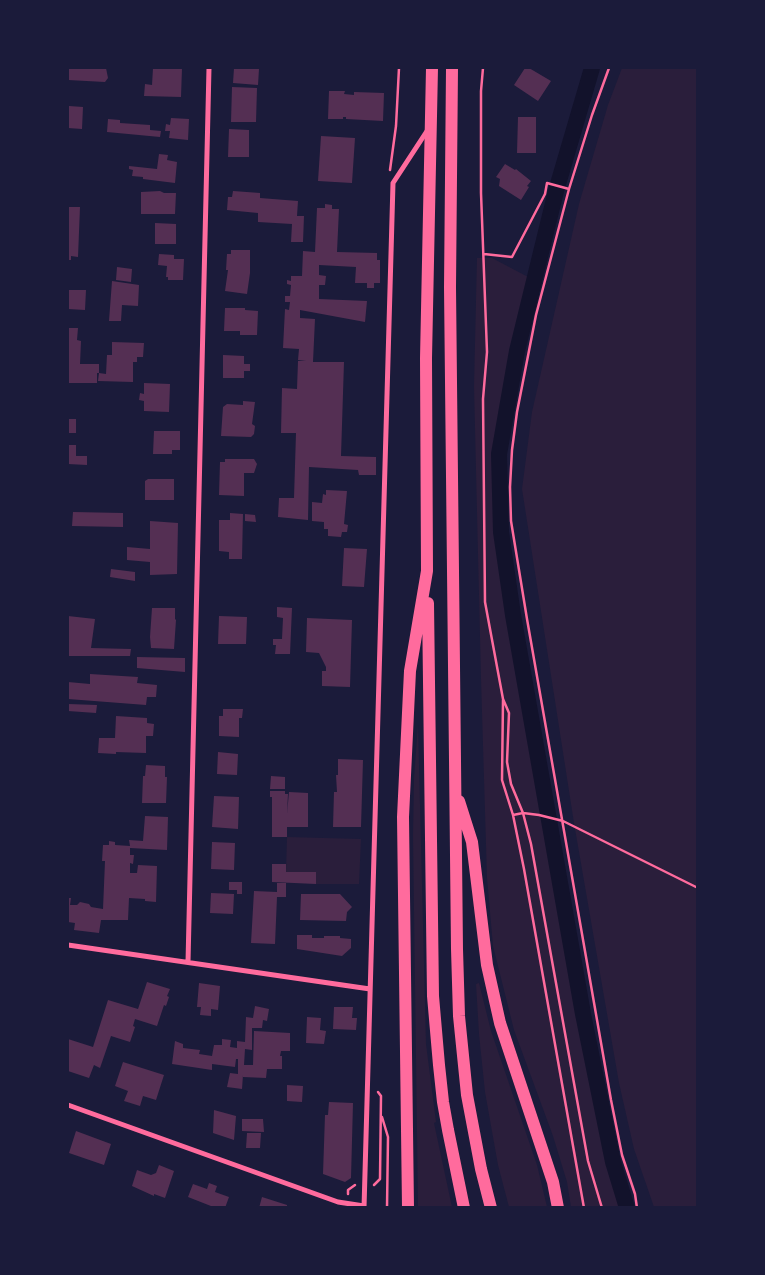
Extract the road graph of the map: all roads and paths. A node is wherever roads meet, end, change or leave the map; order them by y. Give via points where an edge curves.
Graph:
1 (209, 68) edge
2 (432, 68) edge
3 (452, 68) edge
4 (483, 68) edge
5 (609, 68) edge
6 (431, 125) junction
7 (569, 189) junction
8 (484, 254) junction
9 (428, 571) junction
10 (503, 699) junction
11 (455, 789) junction
12 (523, 813) junction
13 (513, 815) junction
14 (561, 820) junction
15 (698, 888) edge
16 (68, 945) edge
17 (188, 962) junction
18 (370, 989) junction
19 (68, 1105) edge
20 (373, 1193) dead end
21 (364, 1206) edge
22 (387, 1208) edge
23 (408, 1208) edge
24 (464, 1208) edge
25 (491, 1208) edge
26 (558, 1208) edge
27 (584, 1208) edge
28 (602, 1208) edge
29 (637, 1208) edge

1 - 17 street
2 - 6 main road
3 - 11 main road via 450,287
4 - 8 path via 481,193
5 - 7 path
6 - 9 main road via 426,358
6 - 18 street via 393,183
7 - 8 path via 547,184 546,194 512,257
7 - 14 path via 534,325 517,412 510,486 511,521
8 - 10 path via 487,352 483,400 484,602
9 - 23 main road via 410,671 404,774
9 - 24 main road via 434,996 445,1112
10 - 12 path via 509,713 507,762 511,784
10 - 13 path via 502,780
11 - 25 main road via 461,1036 473,1131
11 - 26 main road via 472,842 487,965 500,1023 553,1182
12 - 13 path
12 - 14 path
12 - 28 path via 532,844 588,1162
13 - 27 path
14 - 15 path
14 - 29 path via 611,1100
16 - 17 street
17 - 18 street
18 - 21 street
19 - 21 street via 338,1202
20 - 22 path via 373,1186 380,1179 381,1114 388,1137

